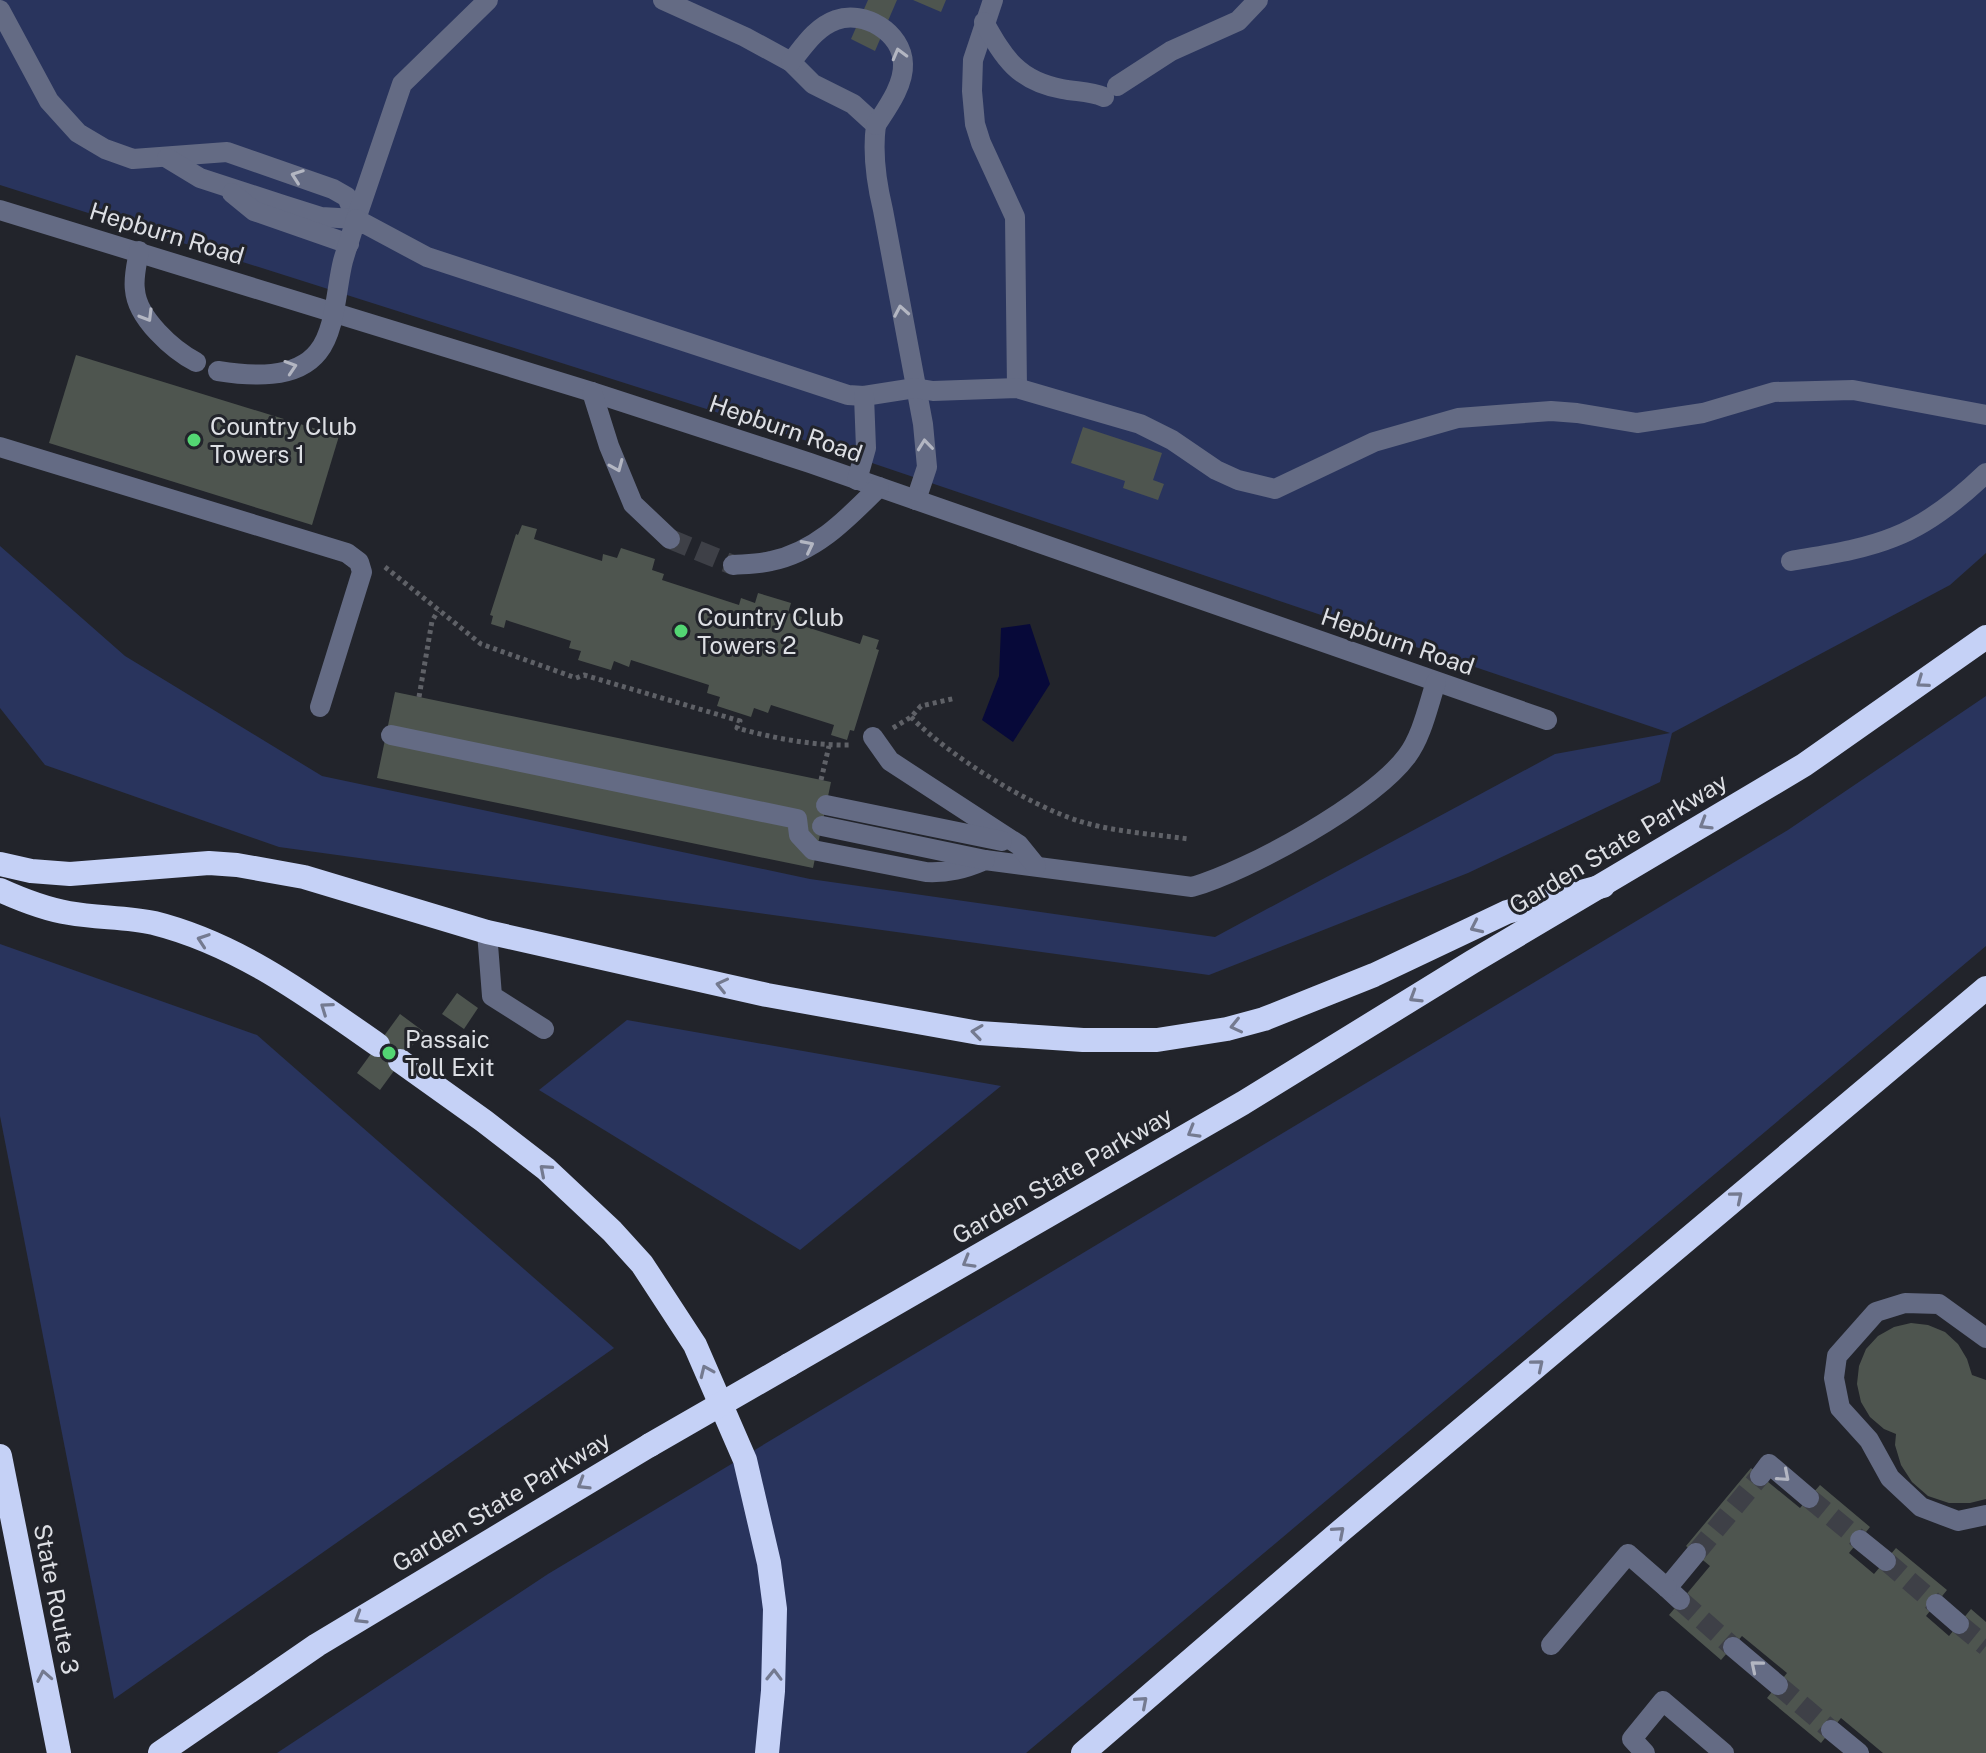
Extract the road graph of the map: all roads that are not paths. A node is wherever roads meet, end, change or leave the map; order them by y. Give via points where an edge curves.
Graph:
1 (488, 0) edge
2 (663, 0) edge
3 (993, 0) edge
4 (1258, 0) edge
5 (0, 10) edge
6 (984, 22) junction
7 (791, 62) junction
8 (876, 125) junction
9 (167, 158) junction
10 (267, 166) junction
11 (223, 185) junction
12 (258, 197) junction
13 (0, 210) edge
14 (356, 219) junction
15 (349, 244) junction
16 (139, 251) junction
17 (334, 313) junction
18 (196, 362) dead end
19 (218, 371) dead end
20 (915, 388) junction
21 (1017, 388) junction
22 (592, 392) junction
23 (864, 396) junction
24 (1986, 415) edge
25 (0, 447) edge
26 (1986, 473) edge
27 (857, 480) junction
28 (879, 487) junction
29 (916, 500) junction
30 (670, 539) tunnel mouth
31 (1791, 561) dead end
32 (733, 565) tunnel mouth
33 (1986, 637) edge
34 (1436, 682) junction
35 (320, 707) dead end
36 (1547, 720) dead end
37 (391, 735) dead end
38 (873, 737) road end
39 (826, 805) dead end
40 (822, 826) dead end
41 (1019, 845) junction
42 (985, 860) junction
43 (0, 864) edge
44 (1036, 866) junction
45 (1603, 886) junction
46 (0, 890) edge
47 (487, 932) junction
48 (1986, 988) edge
49 (544, 1029) dead end
50 (378, 1045) dead end
51 (400, 1061) dead end
52 (1986, 1338) edge
53 (0, 1456) edge
54 (1760, 1476) dead end
55 (1809, 1498) tunnel mouth
56 (1986, 1515) edge
57 (1860, 1540) tunnel mouth
58 (1696, 1553) tunnel mouth
59 (1886, 1561) tunnel mouth
60 (1936, 1604) tunnel mouth
61 (1959, 1624) tunnel mouth
62 (1551, 1645) dead end
63 (1733, 1647) tunnel mouth
64 (1778, 1685) tunnel mouth
65 (1831, 1730) tunnel mouth
66 (163, 1751) edge
67 (59, 1753) edge
68 (767, 1753) edge
69 (1083, 1753) edge
70 (1645, 1753) edge
71 (1724, 1753) edge
72 (1859, 1753) edge

1 - 14 street via 402,84
2 - 7 street
3 - 6 street
4 - 6 street via 1238,21 1171,51 1110,92 1044,85 1026,76 1002,55
5 - 9 street via 49,101 78,133 133,159
6 - 21 street via 973,60 972,91 981,143 1015,217
7 - 8 street via 813,84 853,104
8 -> 7 street via 891,102 903,65 888,31 854,16 834,20
20 -> 8 street via 876,181
9 - 10 street via 227,152
9 - 11 street
10 - 12 street
14 -> 10 street via 347,197
11 - 12 street
11 - 15 street via 254,211
12 - 14 street via 321,217
13 - 16 street, Hepburn Road
14 - 15 street
14 - 23 street via 427,257
15 - 17 street
16 - 17 street, Hepburn Road
16 -> 18 street via 138,301 154,328
19 -> 17 street via 249,376 292,370 321,349
17 - 22 street, Hepburn Road
20 - 21 street
20 - 23 street
29 -> 20 street via 927,467
21 - 24 street via 1140,424 1216,470 1275,489 1374,442 1458,418 1551,411 1637,423 1703,413 1774,392 1853,390
22 - 27 street, Hepburn Road
22 -> 30 street via 633,504
23 - 27 street via 866,448
25 - 35 street via 347,553 359,562 362,572
26 - 31 street via 1932,517 1895,537
27 - 28 street, Hepburn Road
28 - 29 street, Hepburn Road
32 -> 28 street via 773,561 808,547 838,528
29 - 34 street, Hepburn Road
33 -> 45 highway, Garden State Parkway via 1804,765
34 - 36 street, Hepburn Road
34 - 44 street via 1408,755 1379,786 1214,880 1192,887
37 - 42 street via 797,819 799,835 813,850 926,872 955,871
38 - 41 street via 890,761
39 - 41 street
40 - 42 street
41 - 44 street
42 - 44 street
43 - 47 highway via 70,874 237,865 304,877
45 -> 47 highway via 1507,912 1374,975 1264,1019 1157,1040 979,1033 767,995
45 -> 66 highway, Garden State Parkway, bridge via 1243,1103 445,1565
50 -> 46 highway via 315,1000 212,943 153,923 45,908
47 - 49 street via 492,996
69 -> 48 highway
68 -> 51 highway via 775,1609 769,1563 745,1460 695,1345 642,1264 612,1231 546,1169
52 - 56 street via 1939,1304 1905,1303 1876,1312 1837,1356 1834,1378 1840,1408 1869,1440 1890,1478 1921,1507 1958,1521
67 -> 53 highway, State Route 3
54 -> 55 street via 1769,1464
57 - 59 street
58 - 62 street via 1674,1594 1628,1554
60 - 61 street
64 -> 63 street
65 - 72 street
70 - 71 street via 1632,1739 1663,1701

